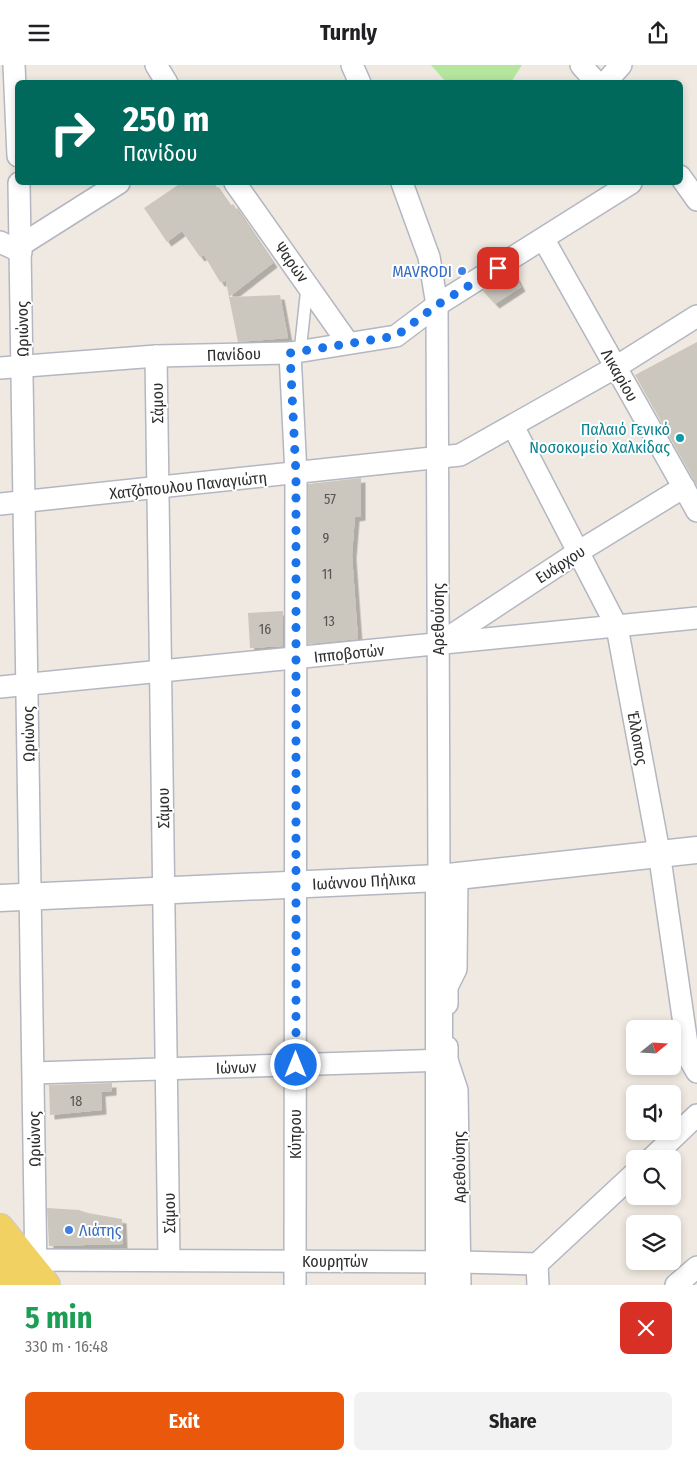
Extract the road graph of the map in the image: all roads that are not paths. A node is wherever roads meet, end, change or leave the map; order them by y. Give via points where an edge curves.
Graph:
1 (14, 65) edge
2 (156, 65) edge
3 (352, 65) edge
4 (581, 65) edge
5 (621, 65) edge
6 (165, 80) edge
7 (359, 80) edge
8 (594, 80) edge
9 (608, 80) edge
10 (15, 88) edge
11 (683, 179) edge
12 (19, 185) edge
13 (116, 185) edge
14 (236, 185) edge
15 (403, 185) edge
16 (628, 185) edge
17 (697, 200) edge
18 (544, 240) junction
19 (0, 242) edge
20 (21, 248) junction
21 (307, 283) junction
22 (437, 305) junction
23 (697, 317) edge
24 (348, 343) junction
25 (295, 352) junction
26 (156, 356) junction
27 (23, 367) junction
28 (616, 367) junction
29 (0, 368) edge
30 (513, 426) junction
31 (438, 459) junction
32 (296, 474) junction
33 (684, 487) junction
34 (158, 488) junction
35 (25, 501) junction
36 (0, 504) edge
37 (697, 511) edge
38 (578, 552) junction
39 (697, 618) edge
40 (617, 627) junction
41 (438, 644) junction
42 (296, 658) junction
43 (162, 671) junction
44 (28, 684) junction
45 (0, 687) edge
46 (697, 850) edge
47 (659, 852) junction
48 (448, 877) junction
49 (296, 885) junction
50 (164, 891) junction
51 (31, 897) junction
52 (0, 898) edge
53 (443, 1060) junction
54 (296, 1065) junction
55 (166, 1069) junction
56 (697, 1072) edge
57 (34, 1073) junction
58 (697, 1115) edge
59 (660, 1150) edge
60 (626, 1182) edge
61 (0, 1228) edge
62 (169, 1260) junction
63 (295, 1261) junction
64 (697, 1267) edge
65 (446, 1269) edge
66 (25, 1271) edge
67 (538, 1275) edge
68 (295, 1285) edge
69 (460, 1285) edge
70 (676, 1285) edge

1 - 10 street
2 - 6 street
3 - 7 street
4 - 8 street
5 - 9 street
11 - 17 street
12 - 20 street, Ωριώνος
13 - 20 street
14 - 21 street, Ψαρών
15 - 22 street, Αρεθούσης via 429,257
16 - 18 street, Πανίδου
18 - 22 street, Πανίδου
18 - 28 street, Λικαρίου
19 - 20 street
20 - 27 street, Ωριώνος
21 - 24 street, Ψαρών
21 - 25 lane
22 - 24 street, Πανίδου via 396,336
22 - 31 street, Αρεθούσης
23 - 28 street, Χατζόπουλου Παναγιώτη
24 - 25 street, Πανίδου
25 - 26 street, Πανίδου
25 - 32 street, Κύπρου
26 - 27 street, Πανίδου
26 - 34 street, Σάμου
27 - 29 street, Πανίδου
27 - 35 street, Ωριώνος
28 - 30 street, Χατζόπουλου Παναγιώτη
28 - 33 street, Λικαρίου
30 - 31 street, Χατζόπουλου Παναγιώτη via 460,455
30 - 38 street, Έλλοπος
31 - 32 street, Χατζόπουλου Παναγιώτη
31 - 41 street, Αρεθούσης
32 - 34 street, Χατζόπουλου Παναγιώτη
32 - 42 street, Κύπρου
33 - 37 street, Λικαρίου
33 - 38 street, Ευάρχου
34 - 35 street, Χατζόπουλου Παναγιώτη
34 - 43 street, Σάμου
35 - 36 street, Χατζόπουλου Παναγιώτη
35 - 44 street, Ωριώνος
38 - 40 street, Έλλοπος
38 - 41 street, Ευάρχου
39 - 40 street, Ιπποβοτών
40 - 41 street, Ιπποβοτών
40 - 47 street, Έλλοπος
41 - 42 street, Ιπποβοτών
41 - 48 street, Αρεθούσης
42 - 43 street, Ιπποβοτών
42 - 49 street, Κύπρου
43 - 44 street, Ιπποβοτών
43 - 50 street, Σάμου
44 - 45 street, Ιπποβοτών
44 - 51 street, Ωριώνος
46 - 47 street, Ιωάννου Πήλικα
47 - 48 street, Ιωάννου Πήλικα
47 - 56 street, Έλλοπος via 689,1058
48 - 49 street, Ιωάννου Πήλικα
48 - 53 street, Αρεθούσης
49 - 50 street, Ιωάννου Πήλικα
49 - 54 street, Κύπρου
50 - 51 street, Ιωάννου Πήλικα
50 - 55 street, Σάμου
51 - 52 street, Ιωάννου Πήλικα
51 - 57 street, Ωριώνος
53 - 54 street, Ιώνων
53 - 65 street, Αρεθούσης
54 - 55 street, Ιώνων
54 - 63 street, Κύπρου
55 - 57 street, Ιώνων
55 - 62 street, Σάμου
57 - 66 street, Ωριώνος
58 - 59 street
60 - 67 street, Κουρητών
61 - 66 main road
62 - 63 street, Κουρητών
62 - 66 street, Κουρητών
63 - 65 street, Κουρητών
63 - 68 street, Κύπρου
64 - 70 street
65 - 67 street, Κουρητών
65 - 69 street, Αρεθούσης

